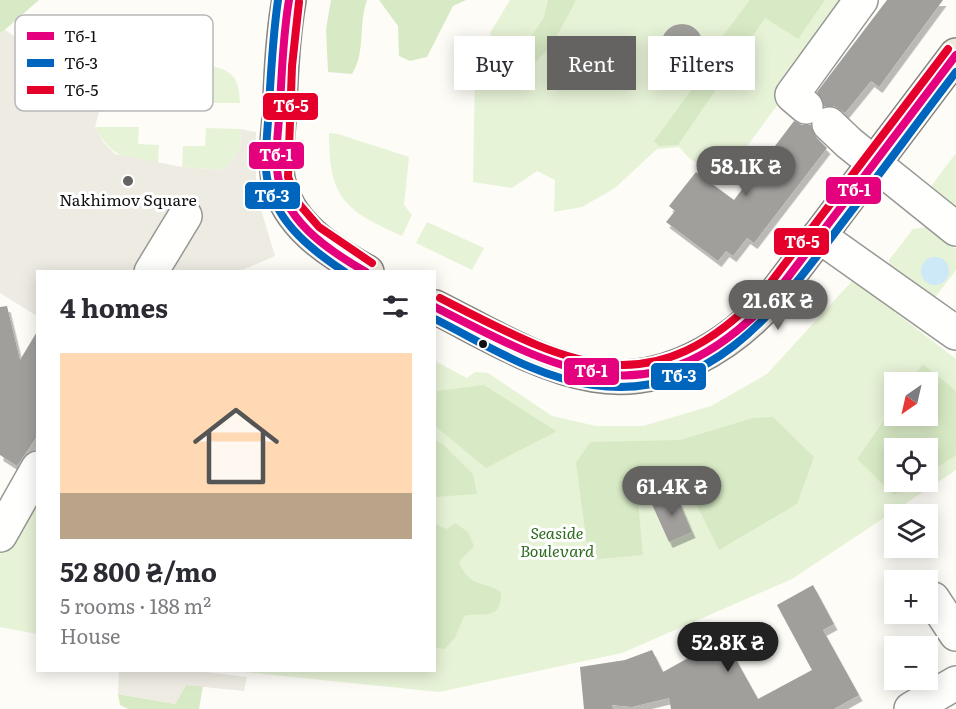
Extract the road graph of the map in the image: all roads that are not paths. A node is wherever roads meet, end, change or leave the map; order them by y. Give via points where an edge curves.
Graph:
1 (289, 0) edge
2 (861, 0) edge
3 (956, 55) edge
4 (874, 164) junction
5 (185, 216) dead end
6 (956, 229) edge
7 (819, 236) junction
8 (152, 270) edge
9 (365, 270) edge
10 (436, 307) edge
11 (956, 333) edge
12 (36, 471) edge
13 (0, 534) edge
14 (938, 607) edge
15 (956, 634) edge
16 (956, 683) edge
17 (911, 709) edge

1 - 9 main road via 283,32 278,178 289,206 306,230
2 - 4 street via 792,94
3 - 4 main road
4 - 6 street
4 - 7 main road
5 - 8 street
7 - 10 main road via 755,318 701,356 656,373 606,375 575,370 522,351
7 - 11 street
12 - 13 street
14 - 15 street
16 - 17 street

